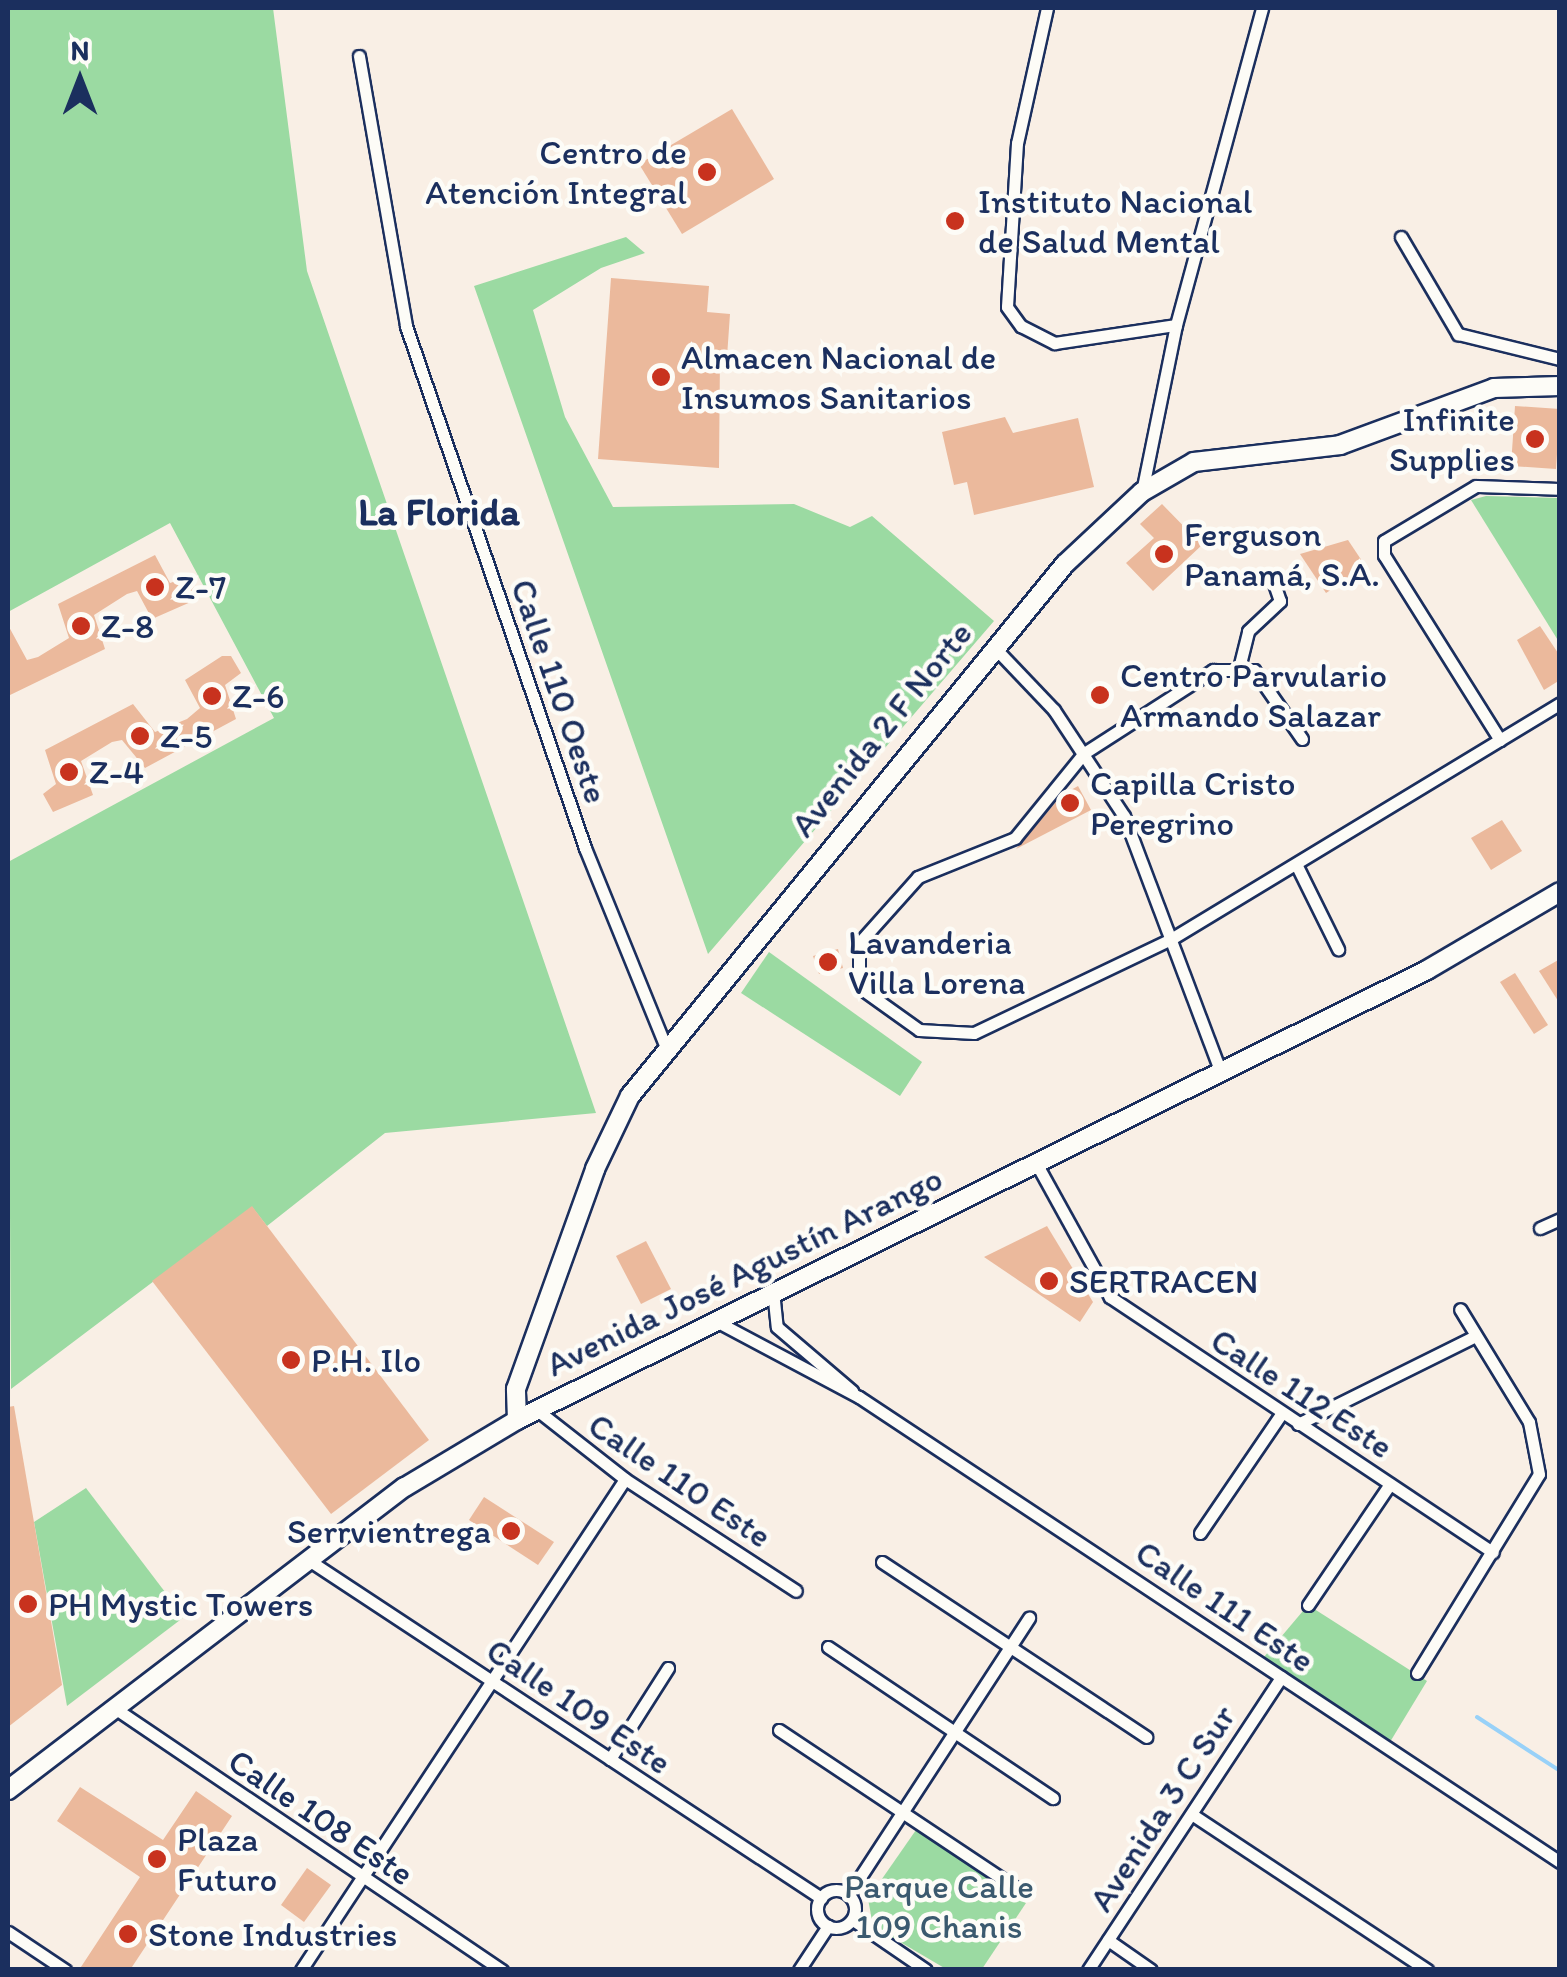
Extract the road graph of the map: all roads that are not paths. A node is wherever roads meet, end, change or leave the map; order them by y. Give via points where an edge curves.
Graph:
1 (1047, 8) edge
2 (1262, 8) edge
3 (360, 56) dead end
4 (1401, 238) dead end
5 (1176, 325) junction
6 (1560, 359) edge
7 (1560, 386) edge
8 (1560, 488) edge
9 (1142, 492) junction
10 (1273, 582) dead end
11 (992, 644) junction
12 (1240, 664) junction
13 (1560, 703) edge
14 (1302, 739) dead end
15 (1500, 740) junction
16 (1084, 754) junction
17 (1297, 866) junction
18 (1560, 892) edge
19 (1170, 939) junction
20 (1338, 950) dead end
21 (665, 1045) junction
22 (1220, 1070) junction
23 (1036, 1163) junction
24 (1560, 1220) edge
25 (1540, 1228) dead end
26 (773, 1289) junction
27 (1460, 1309) dead end
28 (712, 1320) junction
29 (1475, 1336) junction
30 (859, 1397) junction
31 (537, 1410) junction
32 (1282, 1413) junction
33 (517, 1420) junction
34 (1298, 1424) junction
35 (625, 1478) junction
36 (1390, 1484) junction
37 (1200, 1533) dead end
38 (1492, 1552) junction
39 (307, 1559) junction
40 (882, 1562) dead end
41 (796, 1590) dead end
42 (1308, 1605) dead end
43 (1029, 1618) dead end
44 (828, 1647) dead end
45 (1010, 1648) junction
46 (668, 1668) dead end
47 (1418, 1673) dead end
48 (1281, 1677) junction
49 (494, 1682) junction
50 (112, 1707) junction
51 (779, 1730) dead end
52 (954, 1732) junction
53 (1146, 1738) dead end
54 (610, 1760) junction
55 (8, 1790) edge
56 (1052, 1798) dead end
57 (902, 1812) junction
58 (1193, 1815) junction
59 (1560, 1862) edge
60 (362, 1877) junction
61 (1018, 1890) dead end
62 (848, 1894) junction
63 (820, 1898) junction
64 (853, 1920) junction
65 (828, 1926) junction
66 (8, 1932) edge
67 (1108, 1940) junction
68 (65, 1970) edge
69 (301, 1970) edge
70 (502, 1970) edge
71 (799, 1970) edge
72 (926, 1970) edge
73 (1088, 1970) edge
74 (1151, 1970) edge
75 (1427, 1970) edge

1 - 5 street via 1019,124 1007,307 1021,326 1056,344
2 - 5 street
3 - 21 street, Calle 110 Oeste via 406,326 586,848
4 - 6 street via 1458,334
5 - 9 street
7 - 9 main road, Avenida 2 F Norte via 1494,388 1340,445 1216,456
8 - 15 street via 1476,486 1384,541 1384,556
9 - 11 main road, Avenida 2 F Norte
10 - 12 street via 1280,601 1248,631
11 - 16 street
11 - 21 main road, Avenida 2 F Norte
12 - 14 street via 1266,682
12 - 16 street via 1213,670
13 - 15 street
15 - 17 street
16 - 19 street via 1124,816
16 - 19 street via 1016,838 918,877 859,943 858,987 919,1030 954,1037
17 - 19 street
17 - 20 street
18 - 22 main road, Avenida José Agustín Arango via 1427,970
19 - 22 street
21 - 33 main road, Avenida 2 F Norte via 595,1169 516,1389
22 - 23 main road, Avenida José Agustín Arango
23 - 26 main road, Avenida José Agustín Arango
23 - 32 street, Calle 112 Este via 1110,1298
24 - 25 street
26 - 28 main road, Avenida José Agustín Arango
26 - 30 street, Calle 111 Este via 777,1327
27 - 29 street
28 - 30 street, Calle 111 Este
28 - 31 main road, Avenida José Agustín Arango
29 - 34 street
29 - 38 street via 1529,1422 1540,1466
30 - 48 street, Calle 111 Este
31 - 33 main road, Avenida José Agustín Arango
31 - 35 street, Calle 110 Este
32 - 34 street, Calle 112 Este
32 - 37 street
33 - 39 main road, Avenida José Agustín Arango
34 - 36 street, Calle 112 Este
35 - 41 street, Calle 110 Este
35 - 49 street
36 - 38 street, Calle 112 Este
36 - 42 street
38 - 47 street
39 - 49 street, Calle 109 Este
39 - 50 main road, Avenida José Agustín Arango
40 - 45 street
43 - 45 street
44 - 52 street
45 - 52 street
45 - 53 street
46 - 54 street
48 - 58 street, Avenida 3 C Sur
48 - 59 street, Calle 111 Este
49 - 54 street, Calle 109 Este
49 - 60 street
50 - 55 main road, Avenida José Agustín Arango
50 - 60 street, Calle 108 Este
51 - 57 street
52 - 56 street
52 - 57 street
54 - 63 street, Calle 109 Este
57 - 61 street
57 - 62 street
58 - 67 street, Avenida 3 C Sur
58 - 75 street
60 - 69 street
60 - 70 street, Calle 108 Este
62 - 63 street
62 - 64 street
63 - 65 street via 819,1917
64 - 65 street
64 - 72 street
65 - 71 street
66 - 68 street
67 - 73 street, Avenida 3 C Sur
67 - 74 street

